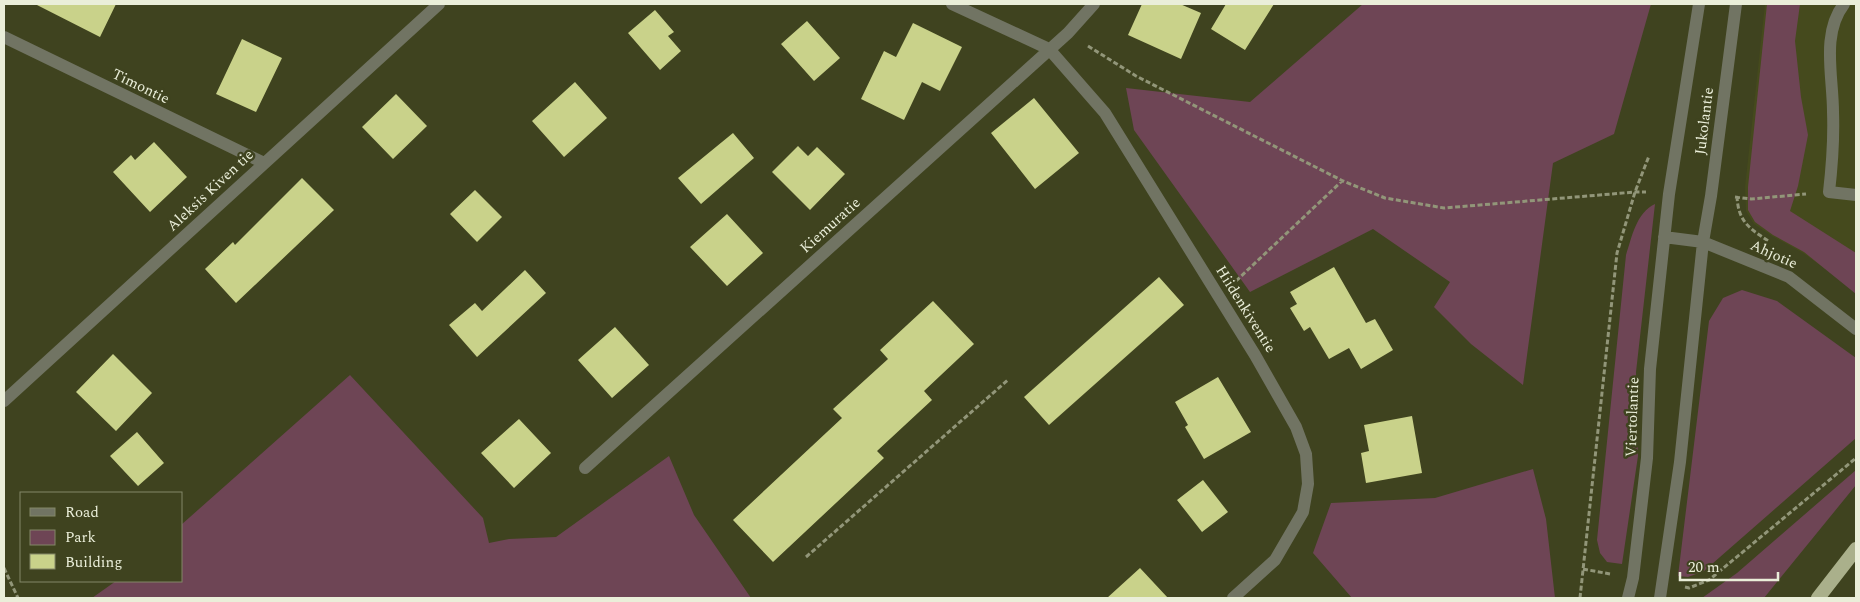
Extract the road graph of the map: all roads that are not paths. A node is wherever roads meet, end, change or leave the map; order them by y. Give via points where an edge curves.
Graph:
1 (439, 4) edge
2 (952, 4) edge
3 (1094, 4) edge
4 (1699, 4) edge
5 (1736, 4) edge
6 (1844, 4) edge
7 (4, 37) edge
8 (1048, 49) junction
9 (264, 163) junction
10 (1856, 195) edge
11 (1664, 237) junction
12 (1703, 242) junction
13 (1856, 329) edge
14 (4, 401) edge
15 (585, 468) dead end
16 (1856, 549) edge
17 (1233, 598) edge
18 (1628, 598) edge
19 (1660, 598) edge
20 (1818, 598) edge

1 - 9 street, Aleksis Kiven tie
2 - 8 street
3 - 8 street, Kiemuratie via 1068,33
4 - 11 street, Jukolantie
5 - 12 street, Jukolantie
6 - 10 street via 1837,13 1829,42 1834,112 1829,192
7 - 9 street, Timontie
8 - 15 street, Kiemuratie
8 - 17 street, Hiidenkiventie via 1105,112 1255,355 1296,427 1306,454 1308,484 1303,512 1276,560
9 - 14 street, Aleksis Kiven tie
11 - 12 street, Ahjotie
11 - 18 street, Viertolantie via 1650,369 1647,458
12 - 13 street, Ahjotie via 1789,277
12 - 19 street via 1680,462
16 - 20 highway

